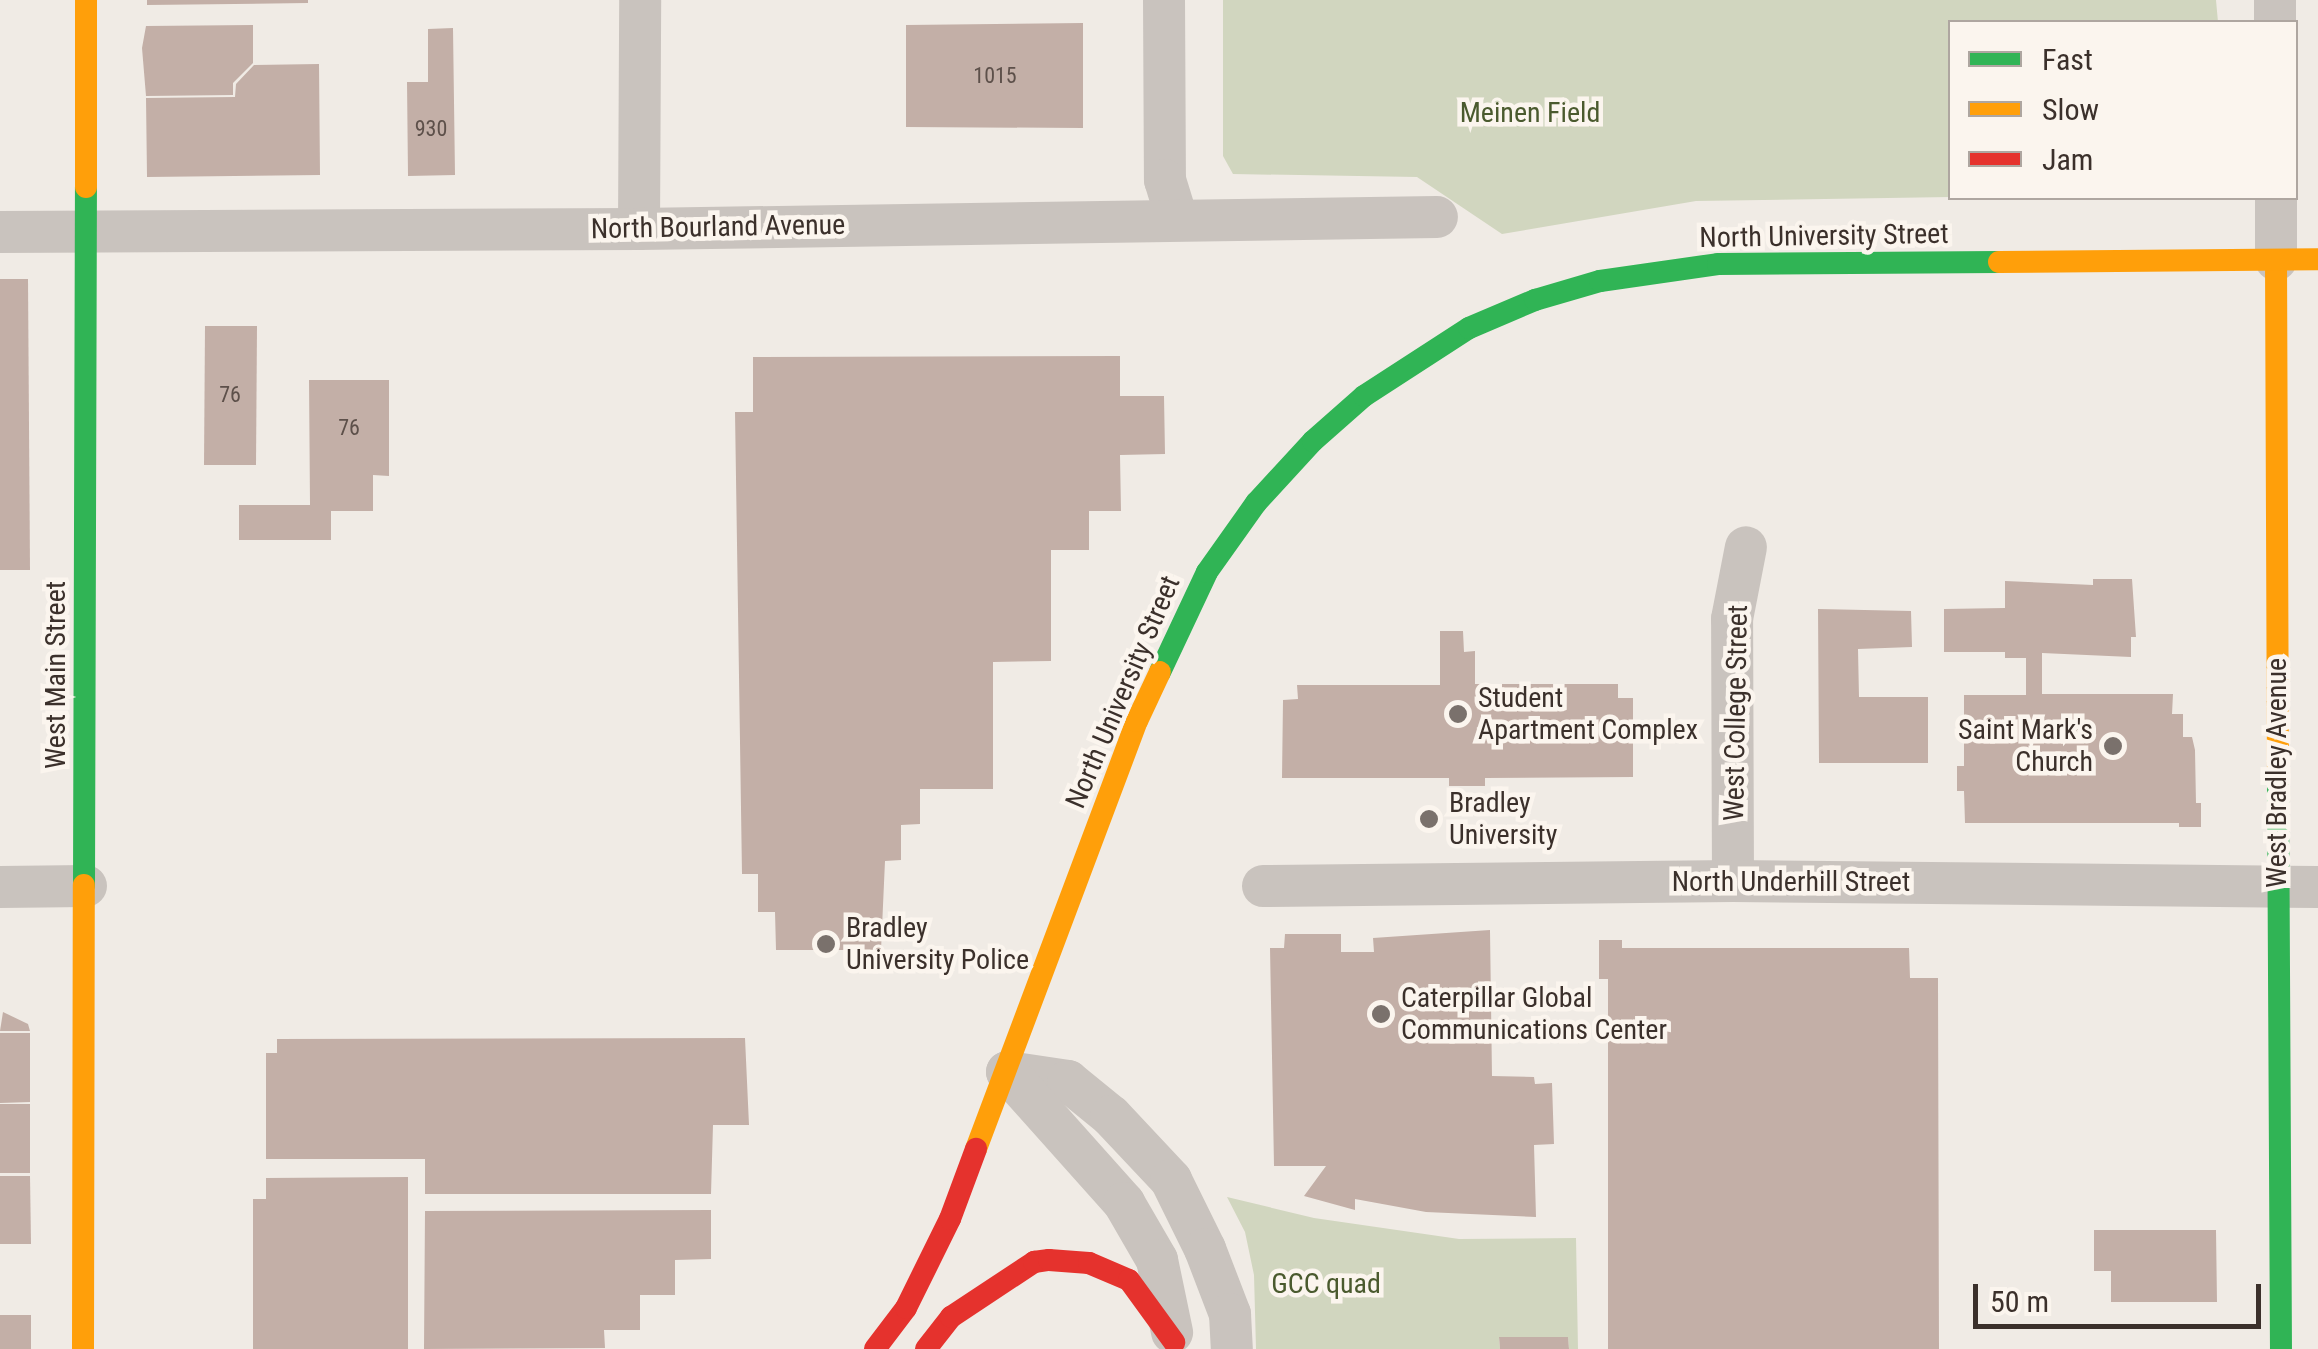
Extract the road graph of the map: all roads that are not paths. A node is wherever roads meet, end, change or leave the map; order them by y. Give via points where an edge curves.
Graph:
1 (86, 0) edge
2 (640, 0) edge
3 (1164, 0) edge
4 (2276, 200) edge
5 (1437, 217) dead end
6 (1177, 219) junction
7 (639, 229) junction
8 (86, 231) junction
9 (0, 232) edge
10 (2318, 259) edge
11 (2276, 260) junction
12 (1746, 547) dead end
13 (1733, 880) junction
14 (86, 886) junction
15 (1263, 886) dead end
16 (0, 887) edge
17 (2275, 887) junction
18 (2318, 887) edge
19 (1008, 1072) junction
20 (1174, 1346) edge
21 (83, 1349) edge
22 (875, 1349) edge
23 (926, 1349) edge
24 (1232, 1349) edge
25 (2281, 1349) edge

1 - 8 main road, West Main Street
2 - 7 street
3 - 6 street via 1165,180
4 - 11 street, West Bradley Avenue
5 - 6 street, North Bourland Avenue
6 - 7 street, North Bourland Avenue
7 - 8 street, North Bourland Avenue
8 - 9 street, North Bourland Avenue
8 - 14 main road, West Main Street
10 - 11 main road, North University Street
11 - 17 main road, West Bradley Avenue
11 - 19 main road, North University Street via 1718,264 1600,281 1462,332 1364,396 1313,442 1207,572 1137,721
12 - 13 street, West College Street via 1732,618
13 - 15 street, North Underhill Street
13 - 17 street, North Underhill Street
14 - 16 street
14 - 21 main road, West Main Street
17 - 18 street, North Underhill Street
17 - 25 main road, West Bradley Avenue
19 - 20 street via 1124,1203 1157,1260
19 - 22 main road, North University Street via 950,1219 906,1308
19 - 24 street via 1068,1082 1112,1116 1171,1180 1230,1314
20 - 23 main road via 1129,1280 1089,1262 1049,1260 1034,1262 952,1317

